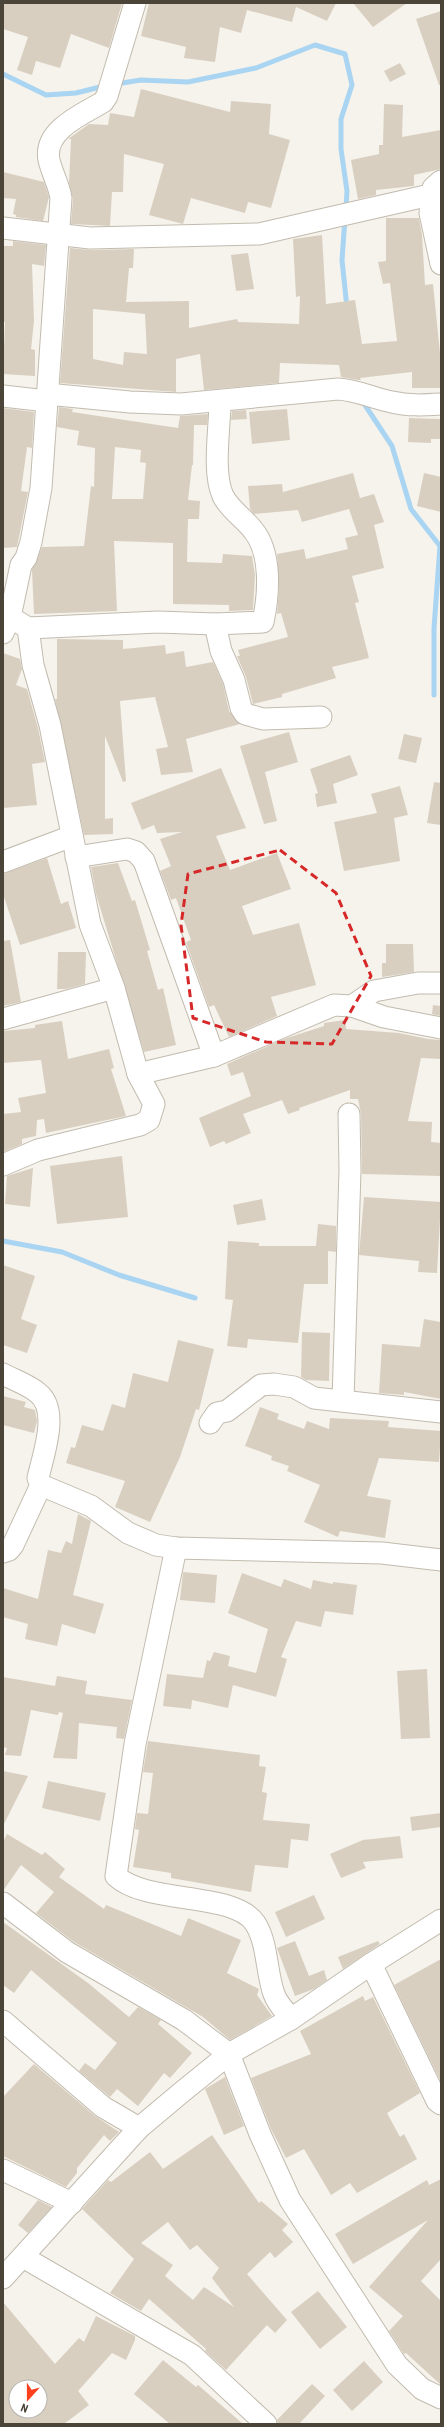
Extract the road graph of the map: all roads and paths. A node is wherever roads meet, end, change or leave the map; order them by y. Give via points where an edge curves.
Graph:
1 (135, 3) edge
2 (436, 188) edge
3 (3, 228) edge
4 (59, 236) junction
5 (441, 264) edge
6 (3, 396) edge
7 (47, 398) junction
8 (220, 401) junction
9 (441, 404) edge
10 (12, 565) edge
11 (215, 624) junction
12 (6, 625) edge
13 (28, 628) junction
14 (321, 717) dead end
15 (72, 836) junction
16 (76, 857) junction
17 (3, 862) edge
18 (441, 983) edge
19 (114, 988) junction
20 (352, 1006) junction
21 (3, 1019) edge
22 (441, 1028) edge
23 (214, 1056) junction
24 (138, 1074) junction
25 (349, 1114) dead end
26 (3, 1165) edge
27 (3, 1374) edge
28 (343, 1401) junction
29 (441, 1412) edge
30 (210, 1422) dead end
31 (41, 1485) junction
32 (176, 1548) junction
33 (3, 1552) edge
34 (441, 1560) edge
35 (3, 1903) edge
36 (441, 1920) edge
37 (371, 1964) junction
38 (291, 2019) junction
39 (6, 2030) edge
40 (229, 2054) junction
41 (441, 2104) edge
42 (139, 2128) junction
43 (3, 2170) edge
44 (72, 2203) junction
45 (23, 2257) junction
46 (3, 2278) edge
47 (441, 2398) edge
48 (266, 2424) edge

1 - 4 street via 107,96 103,102 63,126 54,136 50,147 49,159 62,198
2 - 4 street via 259,234 90,238
2 - 5 street via 430,213
3 - 4 street
4 - 7 street
6 - 7 street
7 - 8 street via 181,404
7 - 10 street via 41,488 31,542 26,558
8 - 9 street via 338,389 407,404
8 - 11 street via 218,475 221,488 230,506 254,531 264,547 268,599 263,622
10 - 12 street
11 - 13 street via 158,622
11 - 14 street via 221,651 245,714 263,719
12 - 13 street
13 - 15 street via 33,665 50,725
15 - 16 street
15 - 17 street
16 - 19 street via 90,924
16 - 23 street via 127,850 136,852 144,861
18 - 20 street via 418,983 374,992
19 - 21 street
19 - 24 street
20 - 22 street via 384,1017
20 - 23 street via 334,1005
23 - 24 street
24 - 26 street via 154,1104 152,1116 144,1123 38,1150
25 - 28 street via 350,1170
27 - 31 street via 39,1393 47,1405 50,1421 38,1478
28 - 29 street
28 - 30 street via 314,1398 294,1387 262,1385 227,1411 217,1413
31 - 32 street via 92,1506 139,1539
31 - 33 street via 13,1545
32 - 34 street via 382,1553
32 - 38 street via 135,1744 116,1876 133,1887 244,1912 255,1923 261,1938 274,1995
35 - 40 street via 67,1952 184,2020
36 - 37 street
37 - 38 street
37 - 41 street via 437,2101
38 - 40 street
39 - 42 street via 103,2106
40 - 42 street
40 - 47 street via 260,2134 290,2200 397,2365 422,2389
42 - 44 street
43 - 44 street
44 - 45 street
45 - 46 street
45 - 48 street via 192,2355

